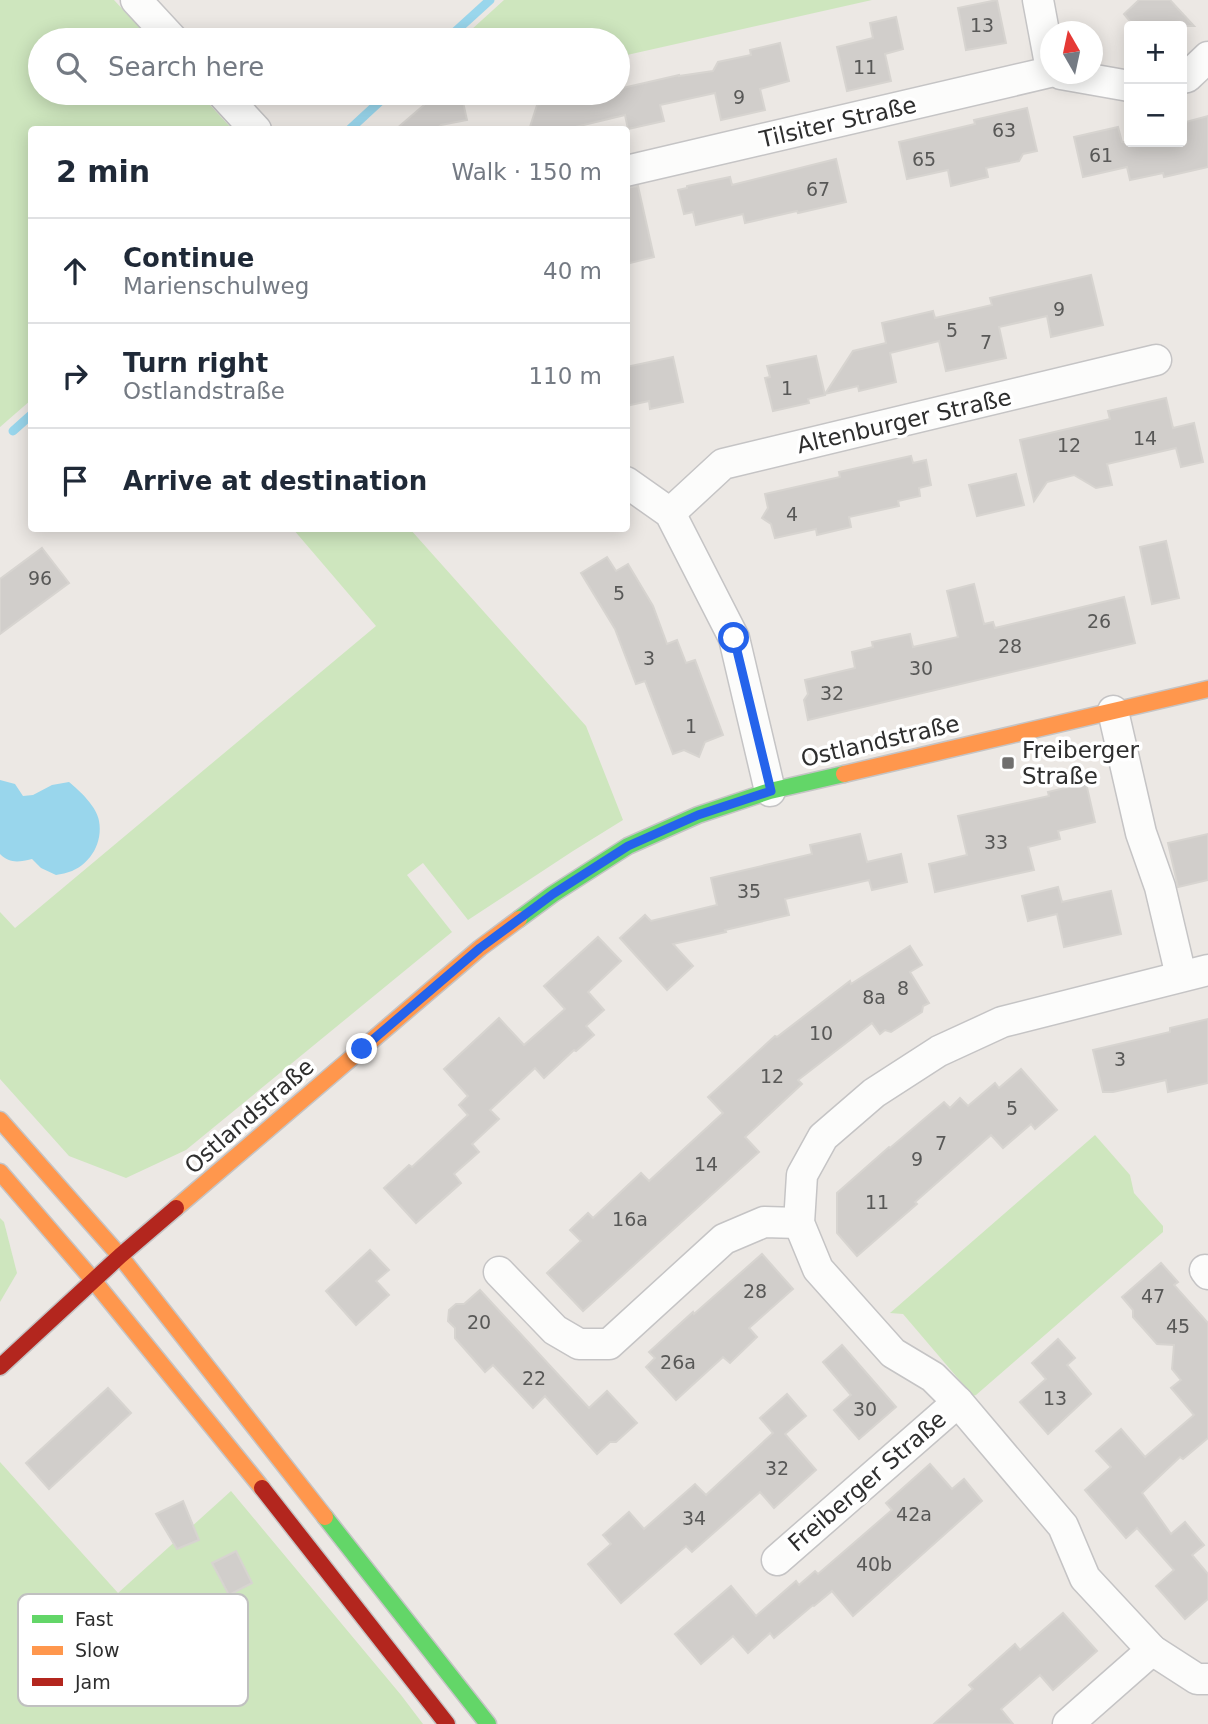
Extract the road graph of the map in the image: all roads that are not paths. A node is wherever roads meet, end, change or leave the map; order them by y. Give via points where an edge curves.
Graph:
1 (136, 0) edge
2 (1038, 0) edge
3 (1042, 21) edge
4 (162, 28) edge
5 (1208, 57) edge
6 (1040, 75) edge
7 (1187, 77) edge
8 (1103, 81) edge
9 (1124, 85) edge
10 (233, 105) edge
11 (252, 126) edge
12 (630, 170) edge
13 (1156, 360) dead end
14 (630, 485) edge
15 (670, 513) junction
16 (1208, 689) edge
17 (1113, 711) junction
18 (771, 791) junction
19 (1194, 973) edge
20 (0, 1119) edge
21 (0, 1172) edge
22 (799, 1223) junction
23 (120, 1256) junction
24 (499, 1272) dead end
25 (93, 1280) junction
26 (0, 1367) edge
27 (958, 1402) junction
28 (777, 1560) dead end
29 (1152, 1650) junction
30 (1208, 1679) edge
31 (447, 1724) edge
32 (488, 1724) edge
33 (1068, 1724) edge

1 - 4 street
2 - 3 street
5 - 7 street
6 - 12 street, Tilsiter Straße
8 - 9 street
10 - 11 street
13 - 15 street, Altenburger Straße via 723,464
14 - 15 street
15 - 18 street via 734,638
16 - 17 main road, Ostlandstraße
17 - 18 main road, Ostlandstraße
17 - 19 street, Freiberger Straße via 1141,833
18 - 23 main road, Ostlandstraße via 698,815 628,846 553,894 480,948
19 - 22 street, Freiberger Straße via 1002,1022 939,1051 874,1093 823,1137 803,1175
20 - 23 main road
21 - 25 main road
22 - 24 street via 764,1222 724,1239 608,1344 579,1344 555,1330
22 - 27 street, Freiberger Straße via 818,1269 893,1353 933,1377
23 - 25 main road, Ostlandstraße
23 - 32 main road
25 - 26 main road, Ostlandstraße
25 - 31 main road
27 - 28 street, Freiberger Straße
27 - 29 street, Freiberger Straße via 1063,1526 1085,1578
29 - 30 street, Freiberger Straße via 1197,1679
29 - 33 street

